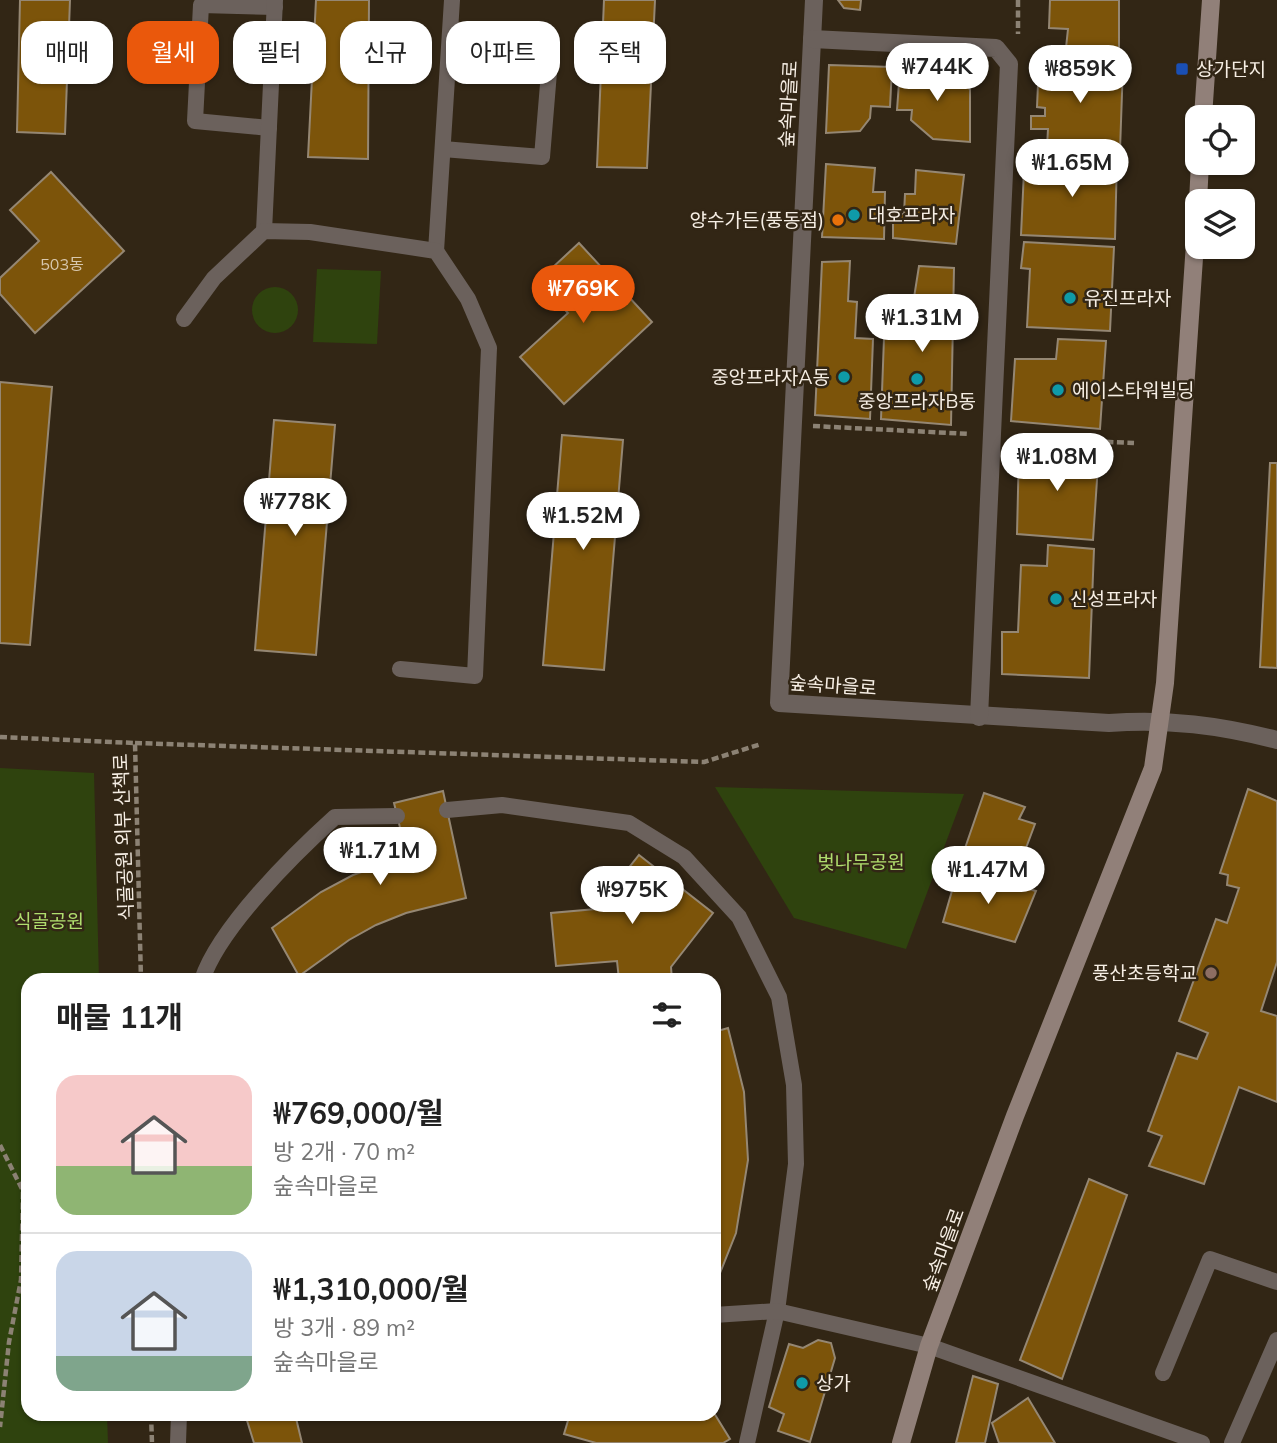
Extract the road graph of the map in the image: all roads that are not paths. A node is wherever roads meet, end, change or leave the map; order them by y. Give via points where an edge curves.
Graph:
1 (452, 0) edge
2 (814, 0) edge
3 (1211, 0) edge
4 (275, 4) edge
5 (812, 39) junction
6 (548, 84) edge
7 (1204, 105) edge
8 (269, 128) junction
9 (443, 149) junction
10 (264, 231) junction
11 (436, 251) junction
12 (1194, 259) edge
13 (184, 319) dead end
14 (400, 669) dead end
15 (979, 717) junction
16 (1160, 720) junction
17 (1277, 740) edge
18 (447, 810) dead end
19 (397, 816) dead end
20 (206, 973) edge
21 (1277, 1282) edge
22 (777, 1311) junction
23 (721, 1315) edge
24 (1277, 1340) edge
25 (929, 1346) junction
26 (1163, 1373) dead end
27 (179, 1421) edge
28 (178, 1443) edge
29 (747, 1443) edge
30 (901, 1443) edge
31 (1202, 1443) edge
32 (1232, 1443) edge

1 - 9 lane
2 - 5 street
3 - 7 main road
4 - 8 lane
4 - 8 lane via 201,5 195,121
5 - 15 street, 숲속마을로 via 996,48 1009,64
5 - 15 street, 숲속마을로 via 779,703
6 - 9 lane via 542,157
8 - 10 lane
9 - 11 lane
10 - 11 lane via 310,232
10 - 13 lane via 214,278
11 - 14 lane via 468,299 489,348 475,676
12 - 16 main road, 숲속마을로
15 - 16 street, 숲속마을로 via 1109,723
16 - 17 street, 숲속마을로 via 1219,726
16 - 25 main road, 숲속마을로 via 1153,768 1134,822 1015,1116
18 - 22 lane via 502,805 629,823 684,858 739,918 779,997 794,1085 796,1164
19 - 20 lane via 335,817 238,920
21 - 26 lane via 1210,1259
22 - 23 lane
22 - 25 lane
22 - 29 lane
24 - 32 lane
25 - 30 main road, 숲속마을로
25 - 31 lane
27 - 28 lane

